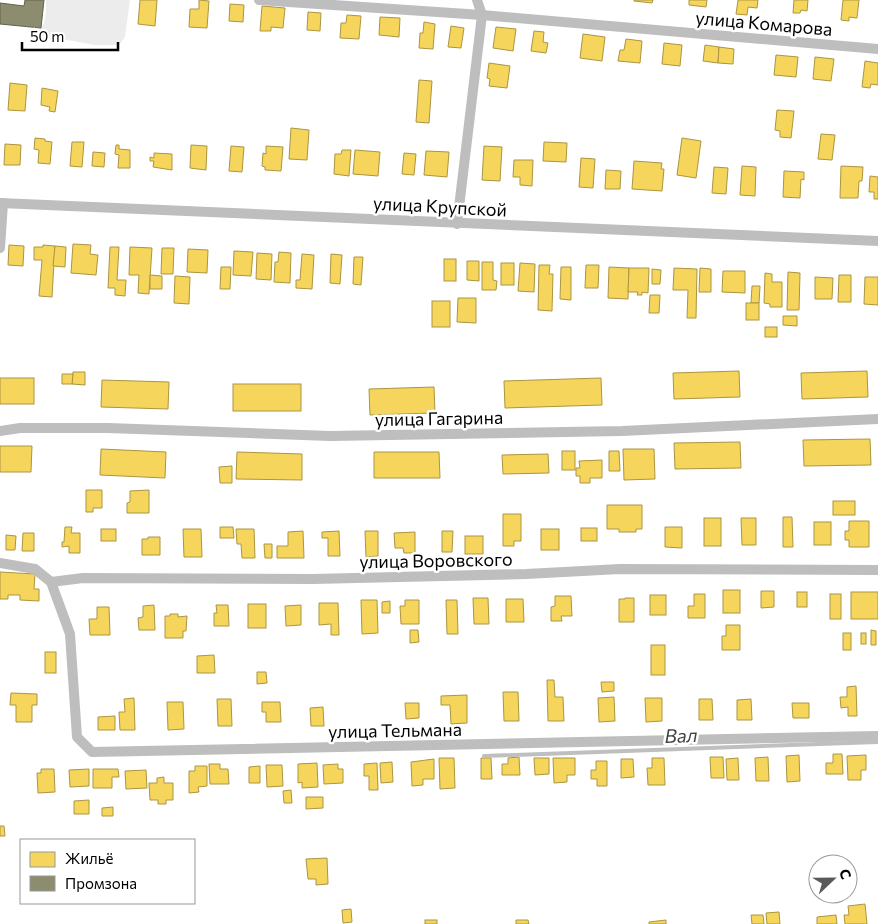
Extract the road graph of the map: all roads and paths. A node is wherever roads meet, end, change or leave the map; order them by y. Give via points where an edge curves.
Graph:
1 (259, 0) edge
2 (478, 0) edge
3 (482, 15) junction
4 (878, 49) edge
5 (1, 203) edge
6 (457, 224) junction
7 (878, 241) edge
8 (0, 248) edge
9 (878, 419) edge
10 (0, 431) edge
11 (0, 563) edge
12 (878, 570) edge
13 (52, 582) junction
14 (878, 736) edge

1 - 3 street, улица Комарова
2 - 3 street
3 - 4 street, улица Комарова
3 - 6 street
5 - 6 street, улица Крупской
5 - 8 street
6 - 7 street, улица Крупской
9 - 10 street, улица Гагарина via 622,431 340,436 108,428
11 - 13 street via 35,569
12 - 13 street, улица Воровского via 620,570 313,579 83,578
13 - 14 street, улица Тельмана via 70,634 77,737 92,752

